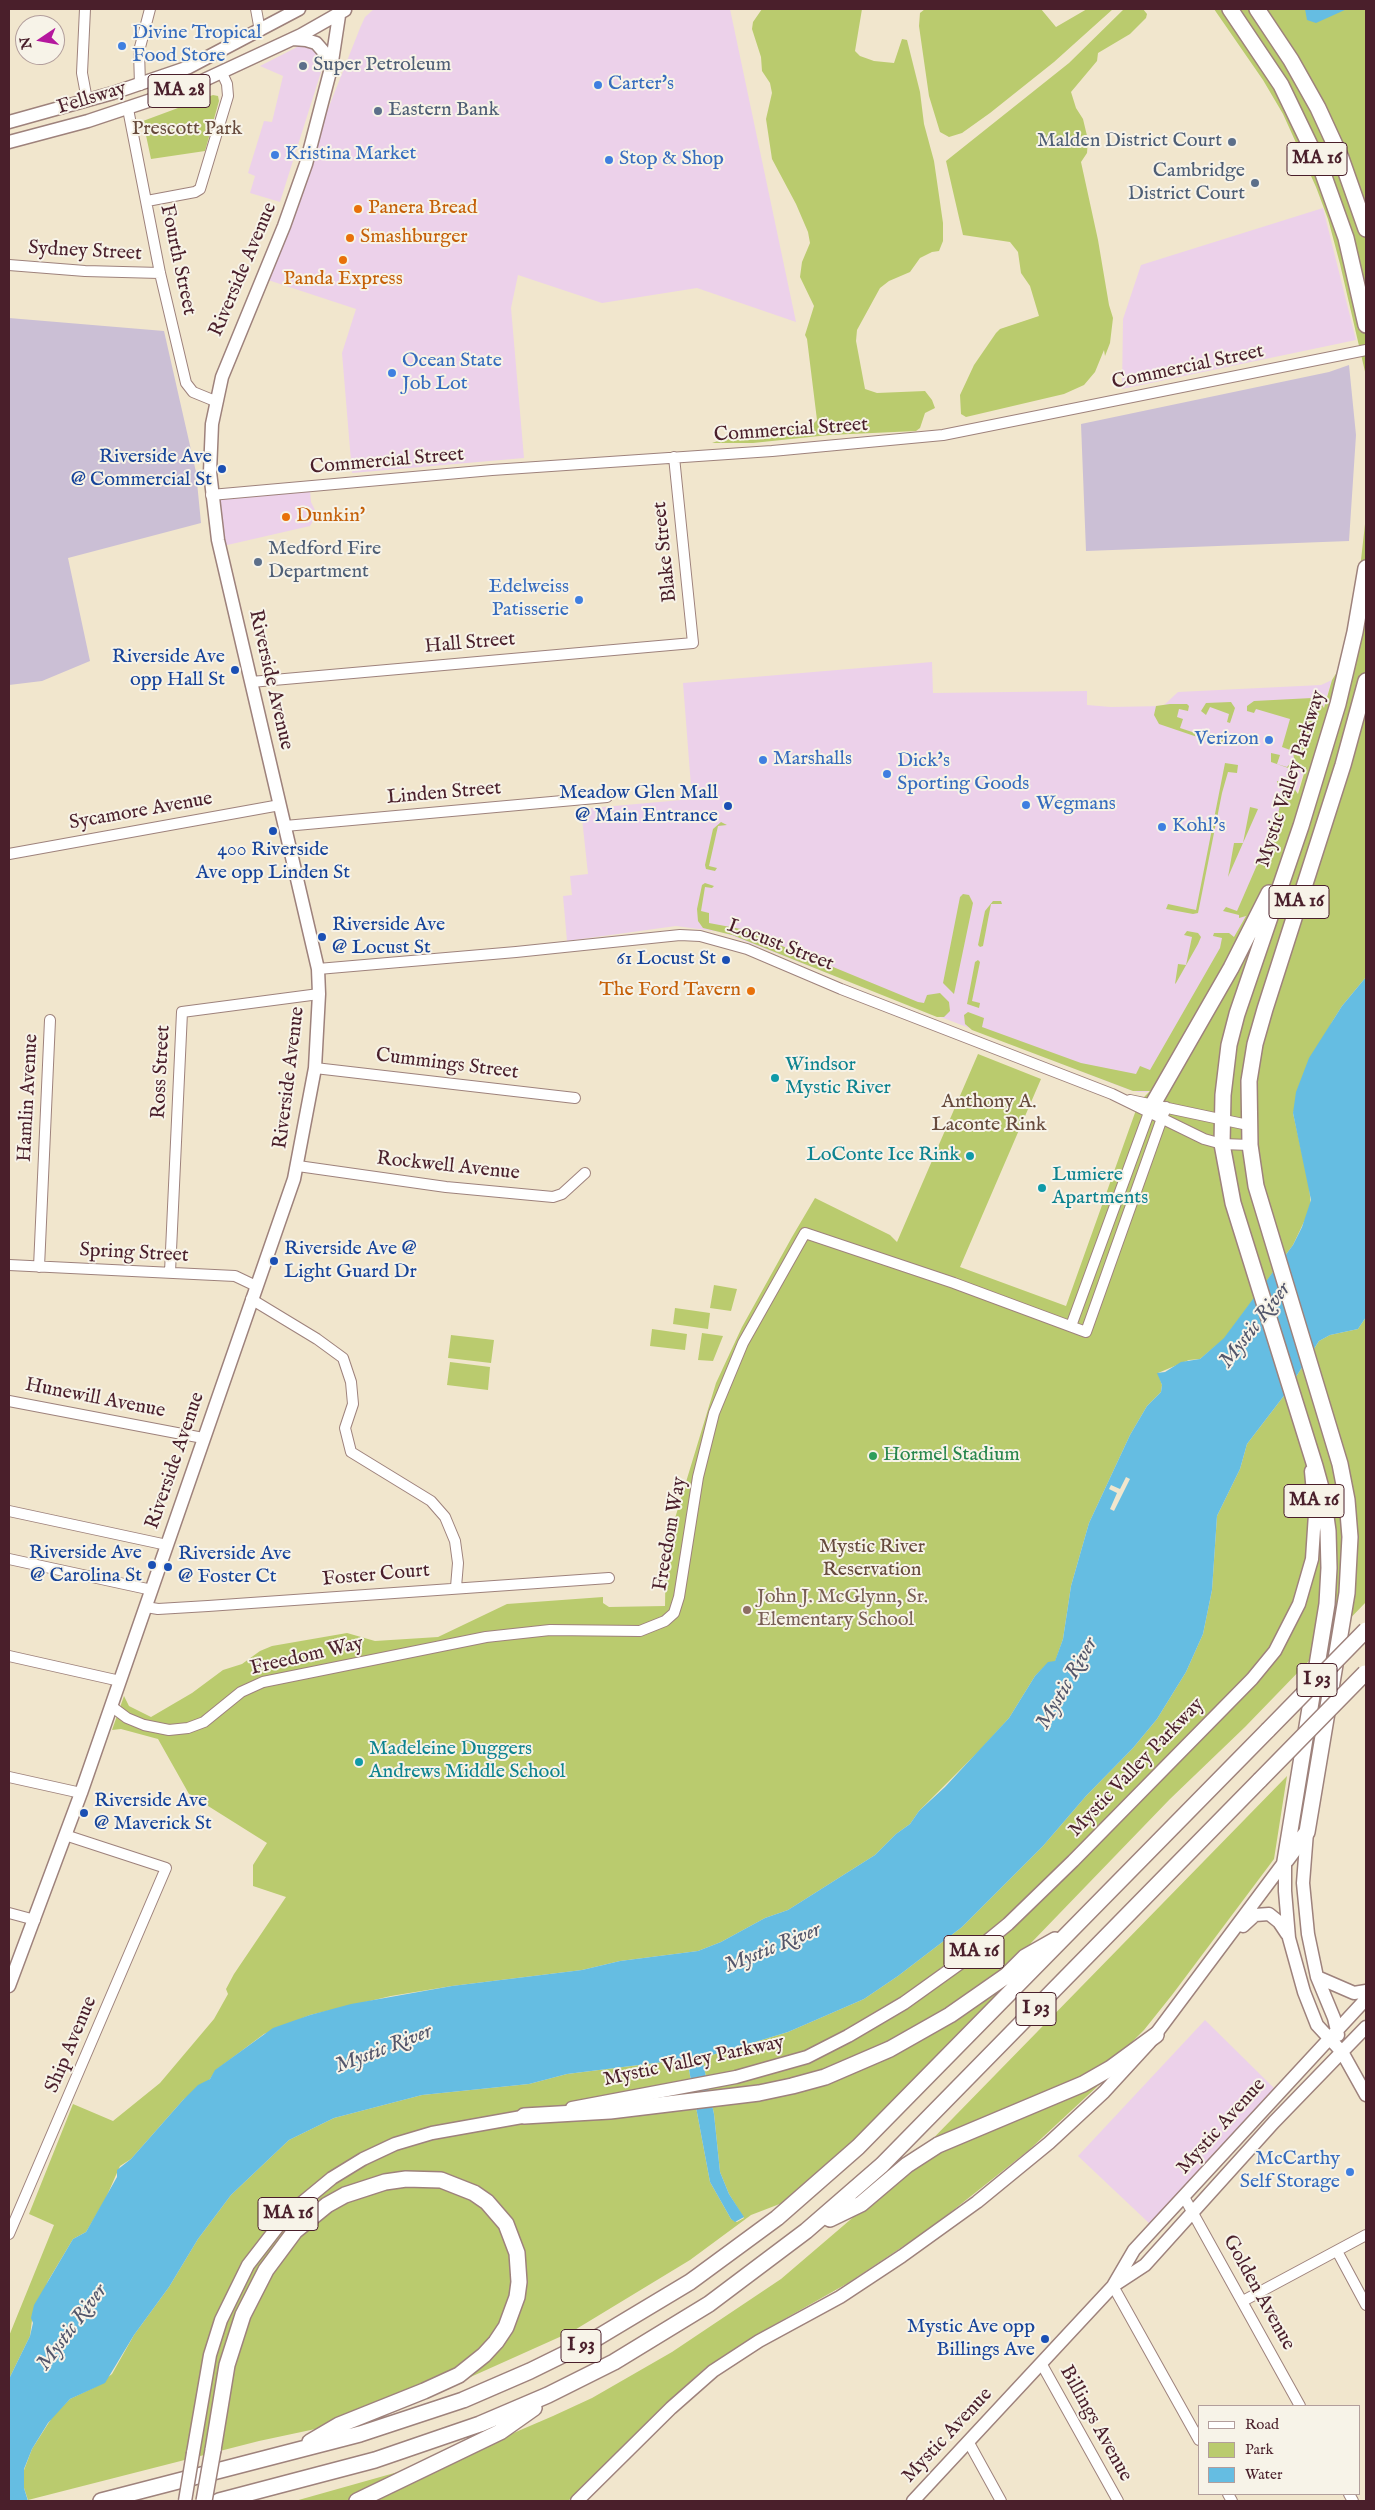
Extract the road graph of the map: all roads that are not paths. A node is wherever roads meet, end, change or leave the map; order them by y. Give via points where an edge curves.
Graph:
1 (85, 9) edge
2 (150, 9) edge
3 (256, 9) edge
4 (299, 9) edge
5 (1230, 9) edge
6 (1257, 9) edge
7 (342, 10) edge
8 (260, 31) junction
9 (291, 39) junction
10 (331, 68) junction
11 (222, 72) junction
12 (140, 85) junction
13 (87, 100) junction
14 (128, 109) junction
15 (9, 122) edge
16 (9, 142) edge
17 (147, 201) junction
18 (1366, 229) edge
19 (9, 265) edge
20 (160, 273) junction
21 (1366, 325) edge
22 (1366, 350) edge
23 (215, 401) junction
24 (674, 457) junction
25 (211, 495) junction
26 (1366, 568) edge
27 (693, 643) joint
28 (1366, 681) edge
29 (251, 682) junction
30 (607, 797) dead end
31 (280, 805) junction
32 (284, 826) junction
33 (1295, 842) junction
34 (9, 854) edge
35 (318, 969) junction
36 (320, 994) junction
37 (50, 1020) dead end
38 (315, 1068) junction
39 (575, 1098) dead end
40 (1156, 1108) junction
41 (1162, 1119) junction
42 (1222, 1120) junction
43 (1248, 1125) junction
44 (1222, 1144) junction
45 (1250, 1145) junction
46 (298, 1166) junction
47 (586, 1173) dead end
48 (9, 1265) edge
49 (39, 1267) junction
50 (170, 1272) junction
51 (256, 1286) junction
52 (251, 1299) junction
53 (1071, 1326) junction
54 (9, 1401) edge
55 (1295, 1406) junction
56 (204, 1438) junction
57 (9, 1510) edge
58 (166, 1545) junction
59 (9, 1559) edge
60 (609, 1578) dead end
61 (456, 1587) junction
62 (152, 1590) junction
63 (146, 1607) junction
64 (1366, 1630) edge
65 (9, 1656) edge
66 (1366, 1672) edge
67 (120, 1681) junction
68 (111, 1706) junction
69 (9, 1776) edge
70 (81, 1793) junction
71 (1307, 1832) junction
72 (65, 1836) junction
73 (1285, 1861) junction
74 (9, 1913) edge
75 (35, 1920) junction
76 (1074, 1929) junction
77 (1289, 1938) junction
78 (1213, 1956) junction
79 (1317, 1977) junction
80 (9, 1986) edge
81 (1366, 1991) edge
82 (1366, 1999) edge
83 (1366, 2027) edge
84 (1333, 2034) junction
85 (1156, 2035) junction
86 (1342, 2052) junction
87 (1366, 2095) edge
88 (524, 2116) junction
89 (1184, 2197) junction
90 (1193, 2212) junction
91 (11, 2221) edge
92 (806, 2232) junction
93 (9, 2234) edge
94 (1366, 2235) edge
95 (1337, 2251) junction
96 (1113, 2286) junction
97 (1243, 2301) junction
98 (1366, 2305) edge
99 (1041, 2363) junction
100 (562, 2388) junction
101 (1299, 2405) edge
102 (1198, 2438) edge
103 (969, 2442) junction
104 (294, 2452) junction
105 (101, 2501) edge
106 (185, 2501) edge
107 (204, 2501) edge
108 (219, 2501) edge
109 (357, 2501) edge
110 (577, 2501) edge
111 (913, 2501) edge
112 (1001, 2501) edge
113 (1118, 2501) edge

1 - 13 street via 82,73
2 - 12 street via 139,52
3 - 8 street
4 - 8 main road, Fellsway / MA 28
5 - 21 highway, MA 16 via 1276,78 1314,151 1344,229
6 - 18 highway, MA 16 via 1318,108 1341,158
7 - 9 main road, Fellsway / MA 28
7 - 10 main road, Riverside Avenue
8 - 12 main road, Fellsway / MA 28 via 189,67
9 - 10 main road via 316,43
9 - 11 main road, Fellsway / MA 28
10 - 23 main road, Riverside Avenue via 297,191 227,358
11 - 14 main road, Fellsway / MA 28
11 - 17 street via 228,96 200,188 195,192
12 - 13 main road, Fellsway / MA 28
13 - 15 main road, Fellsway / MA 28
14 - 16 main road, Fellsway / MA 28
14 - 17 street, Fourth Street
17 - 20 street, Fourth Street
19 - 20 street, Sydney Street
20 - 23 street, Fourth Street via 186,383 193,392
22 - 24 street, Commercial Street via 972,431 892,441
23 - 25 main road, Riverside Avenue
24 - 25 street, Commercial Street
24 - 27 street, Blake Street
25 - 29 main road, Riverside Avenue via 218,540
26 - 33 highway, Mystic Valley Parkway / MA 16 via 1343,686
27 - 29 street, Hall Street
28 - 43 highway, MA 16 via 1346,757 1260,1026 1249,1081
29 - 31 main road, Riverside Avenue
30 - 32 street, Linden Street
31 - 32 main road, Riverside Avenue
31 - 34 street, Sycamore Avenue
32 - 35 main road, Riverside Avenue
33 - 40 highway
33 - 42 highway, Mystic Valley Parkway / MA 16 via 1232,1032 1225,1070
35 - 36 main road, Riverside Avenue
35 - 40 street, Locust Street via 680,935 700,936 747,949 1121,1098
36 - 38 main road, Riverside Avenue
36 - 50 street, Ross Street via 182,1012
37 - 49 street, Hamlin Avenue
38 - 39 street, Cummings Street
38 - 46 main road, Riverside Avenue
40 - 41 street, Freedom Way
40 - 41 street, Locust Street
40 - 42 street, Locust Street
40 - 53 street
41 - 44 street, Locust Street
41 - 53 street, Freedom Way via 1086,1332
42 - 43 street, Locust Street
42 - 44 highway, Mystic Valley Parkway / MA 16
43 - 45 highway, MA 16
44 - 45 street, Locust Street
44 - 55 highway, Mystic Valley Parkway / MA 16 via 1233,1203
45 - 71 highway, MA 16 via 1256,1186 1268,1230 1344,1482 1350,1556
46 - 47 street, Rockwell Avenue via 446,1187 553,1197 562,1194
46 - 51 main road, Riverside Avenue
48 - 49 street, Spring Street
49 - 50 street, Spring Street
50 - 51 street, Spring Street via 235,1276
51 - 52 main road, Riverside Avenue
52 - 56 main road, Riverside Avenue
52 - 61 street via 343,1358 351,1382 353,1404 345,1428 351,1452 431,1501 445,1518 455,1541
53 - 68 street, Freedom Way via 804,1233 743,1343 714,1413 698,1477 679,1597 674,1612 665,1621 640,1631 550,1630 486,1637 263,1682 241,1692 204,1722 188,1728 170,1730 144,1725
54 - 56 street, Hunewill Avenue
55 - 73 highway via 1323,1495 1329,1568 1324,1622
55 - 88 main road, Mystic Valley Parkway / MA 16 via 1310,1461 1315,1535 1306,1583 1286,1631 1252,1679 1028,1906 919,1993 807,2057 736,2078
56 - 58 main road, Riverside Avenue
57 - 58 street
58 - 62 main road, Riverside Avenue
59 - 62 street
60 - 61 street, Foster Court
61 - 63 street, Foster Court via 208,1606
62 - 63 main road, Riverside Avenue
63 - 67 main road, Riverside Avenue
64 - 76 highway, I 93, bridge
65 - 67 street
66 - 92 highway, I 93, bridge via 902,2144
67 - 68 main road, Riverside Avenue
68 - 70 main road, Riverside Avenue
69 - 70 street
70 - 72 main road, Riverside Avenue
71 - 73 highway, MA 16
71 - 79 main road via 1303,1869 1304,1907
72 - 75 main road, Riverside Avenue
72 - 91 street, Ship Avenue via 166,1868
73 - 77 main road
73 - 78 main road, MA 16
74 - 75 street
75 - 80 main road, Riverside Avenue
76 - 88 highway via 1026,1957 996,1984 944,2019 890,2049 825,2076 759,2092 610,2111
76 - 104 highway, I 93 via 832,2171 755,2236 690,2282 595,2339 497,2386 403,2421
77 - 78 main road via 1274,1917 1260,1914 1248,1920 1238,1934
77 - 84 main road via 1311,2012 1317,2025
78 - 85 main road, MA 16
79 - 81 main road via 1348,1991
79 - 84 main road
82 - 84 main road, Mystic Avenue
83 - 86 main road, Mystic Avenue
84 - 86 main road
84 - 89 main road, Mystic Avenue
85 - 92 highway via 1091,2080 938,2145 901,2170 861,2204
85 - 110 main road, MA 16 via 1090,2106 992,2191 871,2277 713,2371
86 - 87 main road
86 - 90 main road, Mystic Avenue
88 - 106 main road, Mystic Valley Parkway / MA 16, bridge via 432,2133 379,2151 332,2178 286,2216 248,2265 221,2320 210,2355
89 - 90 street, Golden Avenue
89 - 96 main road, Mystic Avenue via 1134,2250
90 - 96 main road, Mystic Avenue via 1145,2265
90 - 97 street, Golden Avenue
91 - 93 street, Ship Avenue
92 - 100 highway, I 93 via 685,2320
94 - 95 street
95 - 97 street
95 - 98 street
96 - 99 main road, Mystic Avenue
96 - 102 street
97 - 101 street, Golden Avenue
99 - 103 main road, Mystic Avenue
99 - 113 street, Billings Avenue
100 - 108 highway, I 93 via 480,2424 410,2449
100 - 109 highway via 500,2432
103 - 111 main road, Mystic Avenue
103 - 112 street
104 - 105 highway, I 93
104 - 107 highway, bridge via 339,2425 459,2375 496,2342 506,2327 517,2297 518,2253 506,2224 487,2202 474,2193 441,2180 385,2182 346,2195 295,2231 266,2270 243,2315 227,2365

